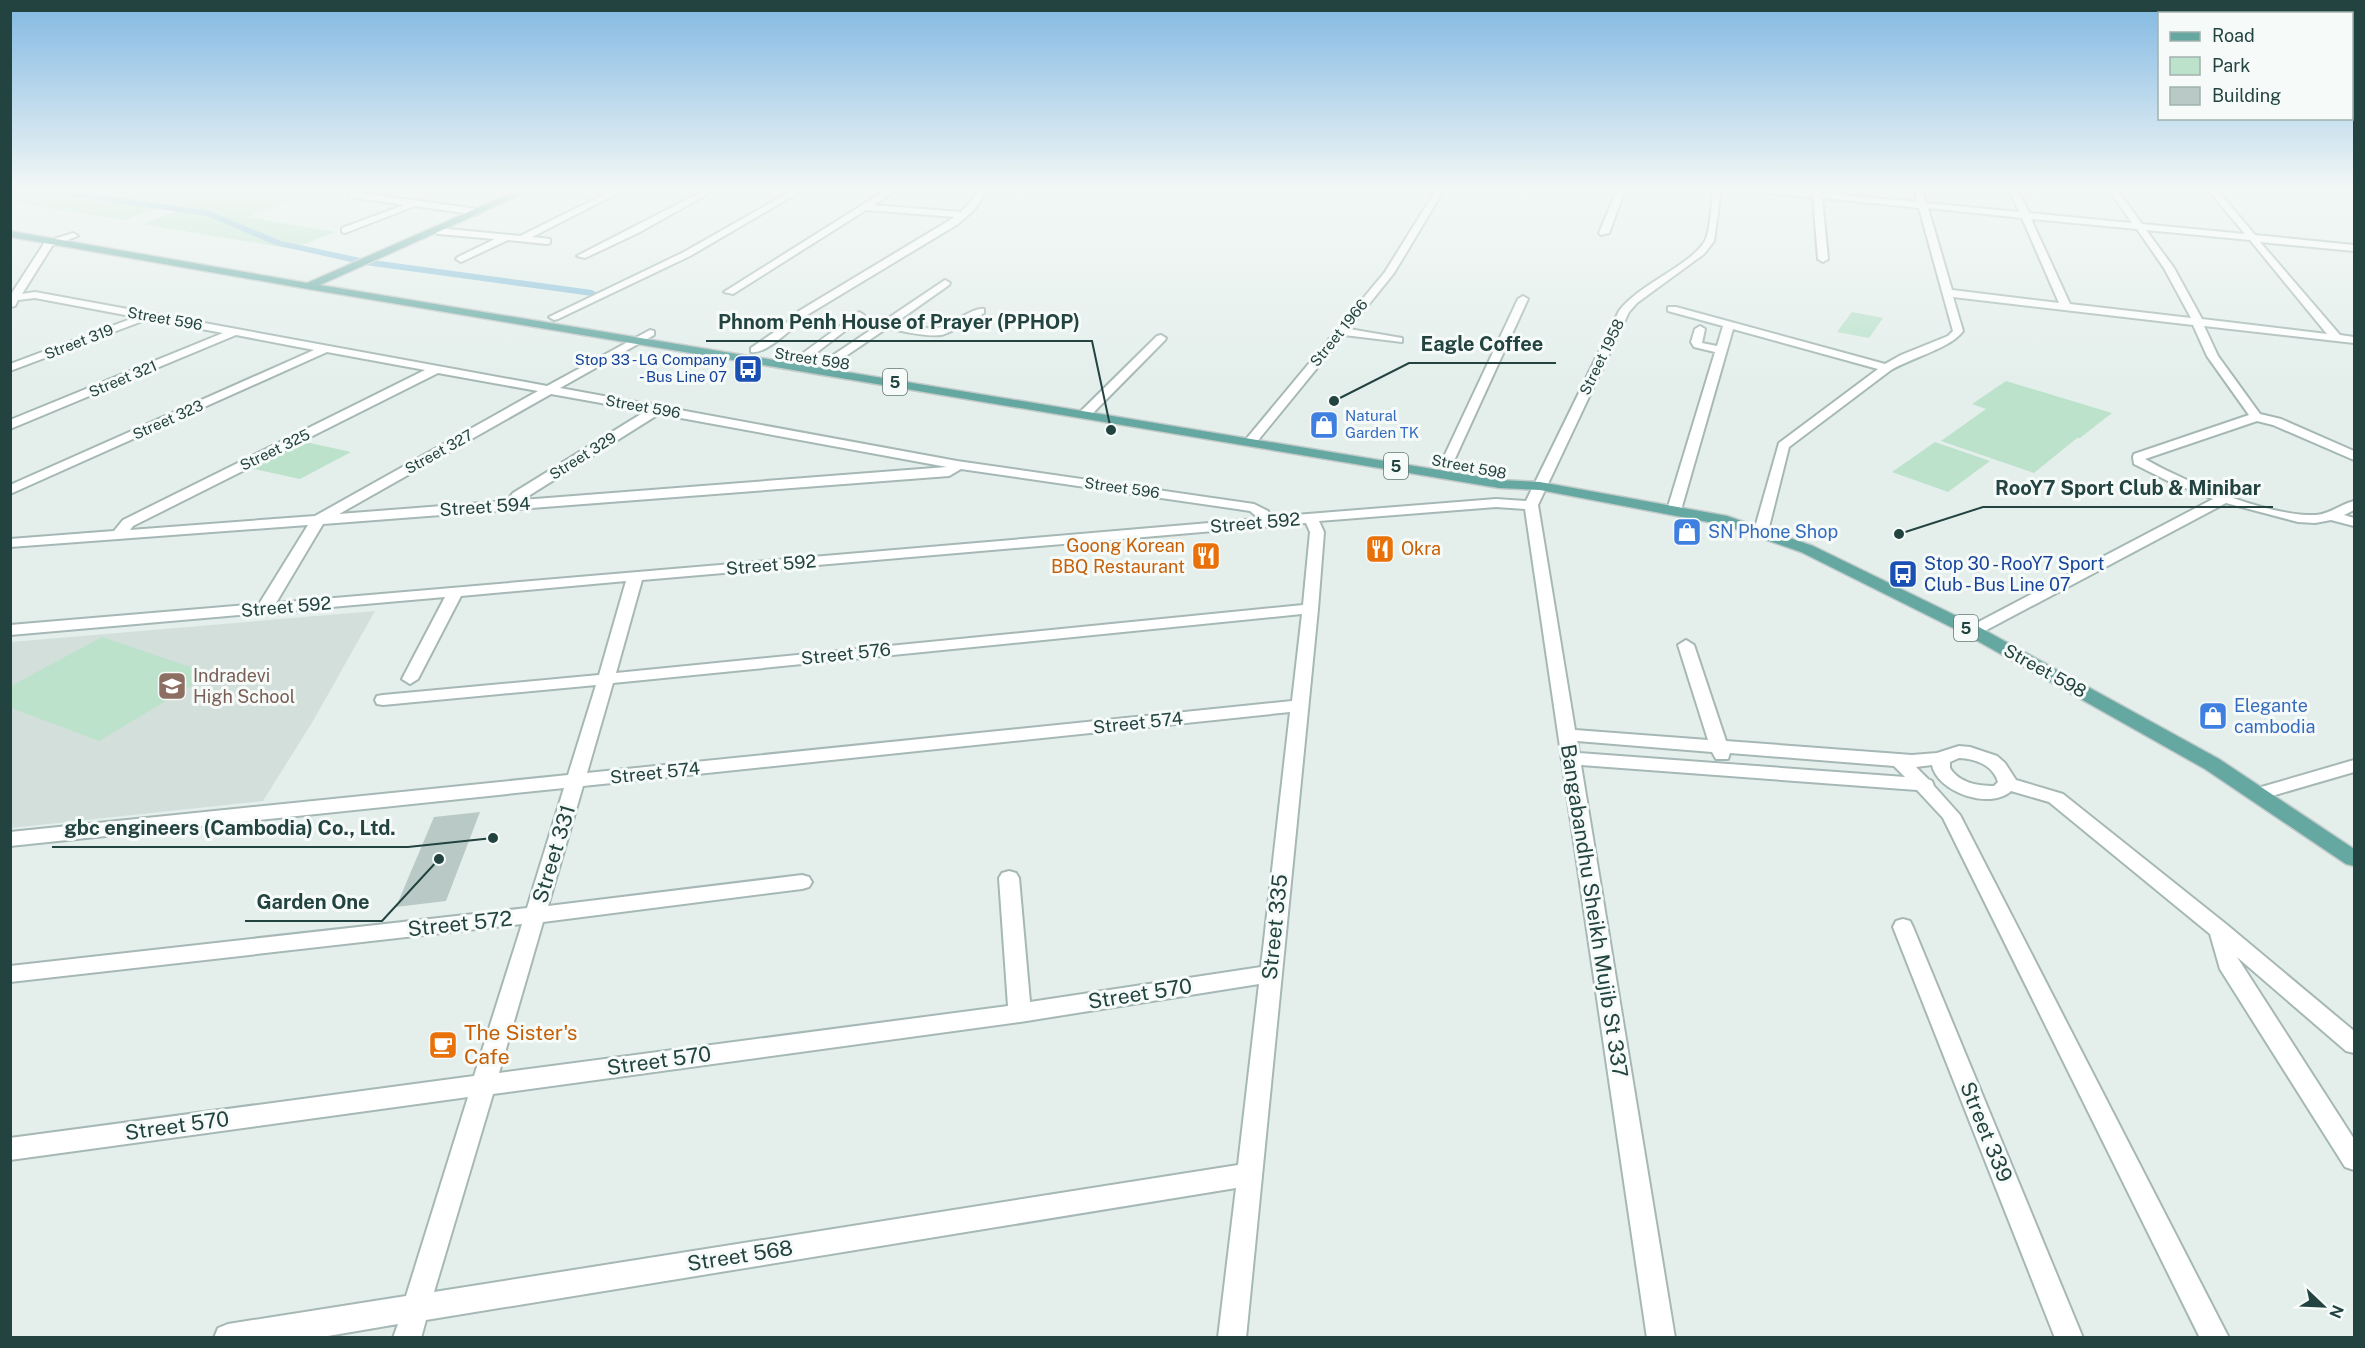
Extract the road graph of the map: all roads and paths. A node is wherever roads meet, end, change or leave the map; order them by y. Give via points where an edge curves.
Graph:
1 (42, 253) edge
2 (124, 253) edge
3 (170, 253) edge
4 (386, 253) edge
5 (473, 253) edge
6 (589, 253) edge
7 (689, 253) edge
8 (791, 253) edge
9 (901, 253) edge
10 (1401, 253) edge
11 (1700, 253) edge
12 (1822, 253) edge
13 (1936, 253) edge
14 (2042, 253) edge
15 (2158, 253) edge
16 (2263, 253) edge
17 (582, 256) dead end
18 (461, 259) dead end
19 (1823, 259) dead end
20 (246, 266) junction
21 (229, 272) junction
22 (324, 279) junction
23 (24, 281) junction
24 (10, 283) edge
25 (945, 283) dead end
26 (308, 286) junction
27 (729, 292) dead end
28 (1948, 293) junction
29 (1523, 299) dead end
30 (12, 301) edge
31 (2066, 307) junction
32 (1672, 309) dead end
33 (980, 311) dead end
34 (859, 315) dead end
35 (148, 316) junction
36 (554, 317) junction
37 (2198, 321) junction
38 (885, 325) junction
39 (1729, 325) junction
40 (1700, 328) dead end
41 (1341, 331) junction
42 (235, 332) junction
43 (650, 333) junction
44 (2336, 337) junction
45 (1161, 338) dead end
46 (2355, 339) edge
47 (638, 340) junction
48 (1398, 340) dead end
49 (325, 349) junction
50 (755, 350) junction
51 (1720, 350) junction
52 (803, 357) junction
53 (830, 362) junction
54 (10, 368) edge
55 (1887, 368) junction
56 (436, 369) junction
57 (548, 390) junction
58 (657, 410) junction
59 (1089, 411) junction
60 (2256, 417) junction
61 (10, 425) edge
62 (1255, 437) junction
63 (2355, 456) edge
64 (1447, 463) junction
65 (957, 465) junction
66 (1540, 486) junction
67 (10, 490) edge
68 (2225, 498) junction
69 (512, 504) junction
70 (1531, 505) junction
71 (2355, 505) edge
72 (1674, 510) junction
73 (2332, 516) junction
74 (1311, 518) junction
75 (318, 520) junction
76 (1263, 522) junction
77 (2355, 522) edge
78 (1761, 531) junction
79 (118, 535) junction
80 (10, 543) edge
81 (635, 577) junction
82 (455, 593) junction
83 (264, 609) junction
84 (1310, 609) junction
85 (10, 630) edge
86 (1973, 631) junction
87 (1686, 645) dead end
88 (410, 679) dead end
89 (606, 680) junction
90 (383, 700) dead end
91 (1299, 706) junction
92 (1566, 735) junction
93 (1720, 747) junction
94 (1570, 758) junction
95 (1941, 759) junction
96 (1899, 760) junction
97 (2355, 766) edge
98 (1727, 770) junction
99 (575, 782) junction
100 (2008, 784) junction
101 (1922, 785) junction
102 (1968, 789) junction
103 (2258, 794) junction
104 (10, 839) edge
105 (2355, 859) edge
106 (1009, 878) dead end
107 (802, 882) dead end
108 (535, 915) junction
109 (1903, 927) dead end
110 (2219, 930) junction
111 (10, 974) edge
112 (1270, 974) junction
113 (1020, 1013) junction
114 (2355, 1044) edge
115 (484, 1085) junction
116 (10, 1149) edge
117 (2355, 1159) edge
118 (1251, 1174) junction
119 (416, 1308) junction
120 (228, 1338) edge
121 (407, 1338) edge
122 (1232, 1338) edge
123 (1660, 1338) edge
124 (2069, 1338) edge
125 (2215, 1338) edge

1 - 23 street
2 - 21 main road, Street 598 / 5
3 - 20 main road, Street 598 / 5
4 - 22 main road
5 - 18 street
6 - 17 street
7 - 36 street
8 - 27 street
9 - 50 street via 803,313
10 - 41 street, Street 1966
11 - 66 street, Street 1958 via 1624,311
12 - 19 street
13 - 28 street
14 - 31 street
15 - 37 street
16 - 44 street
20 - 21 main road
20 - 22 main road, Street 598 / 5
21 - 26 main road, Street 598 / 5
22 - 26 main road
22 - 36 main road, Street 598 / 5
23 - 24 street
23 - 30 street
25 - 38 street
26 - 47 main road, Street 598 / 5
28 - 31 street
28 - 55 street via 1958,331 1952,338
29 - 64 street
30 - 35 street, Street 596 via 35,295
31 - 37 street
32 - 39 street
33 - 38 street via 940,332
34 - 52 street
35 - 42 street, Street 596
35 - 54 street, Street 319
36 - 43 main road, Street 598 / 5
37 - 44 street
37 - 60 street via 2212,352
38 - 53 street
39 - 51 street
39 - 55 street
40 - 51 street via 1698,345
41 - 48 street
41 - 62 street, Street 1966
42 - 49 street, Street 596
42 - 61 street, Street 321
43 - 47 street, Street 327
43 - 50 main road, Street 598 / 5
44 - 46 street
45 - 59 street
47 - 57 street, Street 327
47 - 59 main road, Street 598 / 5
49 - 56 street, Street 596
49 - 67 street, Street 323
50 - 52 main road, Street 598 / 5
51 - 72 street
52 - 53 main road, Street 598 / 5
53 - 59 main road, Street 598 / 5
55 - 78 street via 1783,446
56 - 57 street, Street 596
56 - 79 street, Street 325 via 128,523
57 - 58 street, Street 596
57 - 75 street, Street 327
58 - 65 street, Street 596
58 - 69 street, Street 329 via 518,496
59 - 62 main road, Street 598 / 5
60 - 63 street via 2277,422
60 - 68 street via 2139,457 2148,467
62 - 64 main road, Street 598 / 5
62 - 66 main road, Street 598 / 5 via 1499,484
64 - 66 main road, Street 598 / 5 via 1505,473
65 - 69 street, Street 594 via 949,472
65 - 76 street, Street 596 via 1254,508 1263,514
66 - 70 street
66 - 72 main road, Street 598 / 5
68 - 73 street via 2294,518
68 - 86 street
69 - 75 street, Street 594
70 - 74 street, Street 592 via 1496,503
70 - 92 street, Bangabandhu Sheikh Mujib St 337
71 - 73 street
72 - 78 main road, Street 598 / 5
73 - 77 street
74 - 76 street, Street 592
74 - 84 street, Street 335 via 1317,532
75 - 79 street, Street 594
75 - 83 street, Street 327
76 - 81 street, Street 592
78 - 86 main road, Street 598 / 5
79 - 80 street, Street 594
81 - 82 street, Street 592
81 - 89 street, Street 331
82 - 83 street, Street 592
82 - 88 street
83 - 85 street, Street 592
84 - 89 street, Street 576
84 - 91 street, Street 335
86 - 103 main road, Street 598 / 5 via 2212,764
87 - 93 street
89 - 90 street, Street 576
89 - 99 street, Street 331
91 - 99 street, Street 574
91 - 112 street, Street 335
92 - 93 street
92 - 94 street, Bangabandhu Sheikh Mujib St 337
93 - 96 street
93 - 98 street
94 - 98 street
94 - 123 street, Bangabandhu Sheikh Mujib St 337
95 - 96 street
95 - 100 street via 1964,752 1986,758 2003,771
95 - 102 street via 1945,775
96 - 101 street
97 - 103 street
98 - 101 street
99 - 104 street, Street 574
99 - 108 street, Street 331
100 - 102 street via 1999,792
100 - 110 street via 2056,798
101 - 102 street
101 - 125 street via 1950,815
103 - 105 main road, Street 598 / 5
106 - 113 street
107 - 108 street, Street 572
108 - 111 street, Street 572
108 - 115 street, Street 331
109 - 124 street, Street 339
110 - 114 street
110 - 117 street via 2228,963
112 - 113 street, Street 570
112 - 118 street, Street 335
113 - 115 street, Street 570
115 - 116 street, Street 570
115 - 119 street, Street 331
118 - 119 street, Street 568
118 - 122 street, Street 335
119 - 120 street, Street 568
119 - 121 street, Street 331

